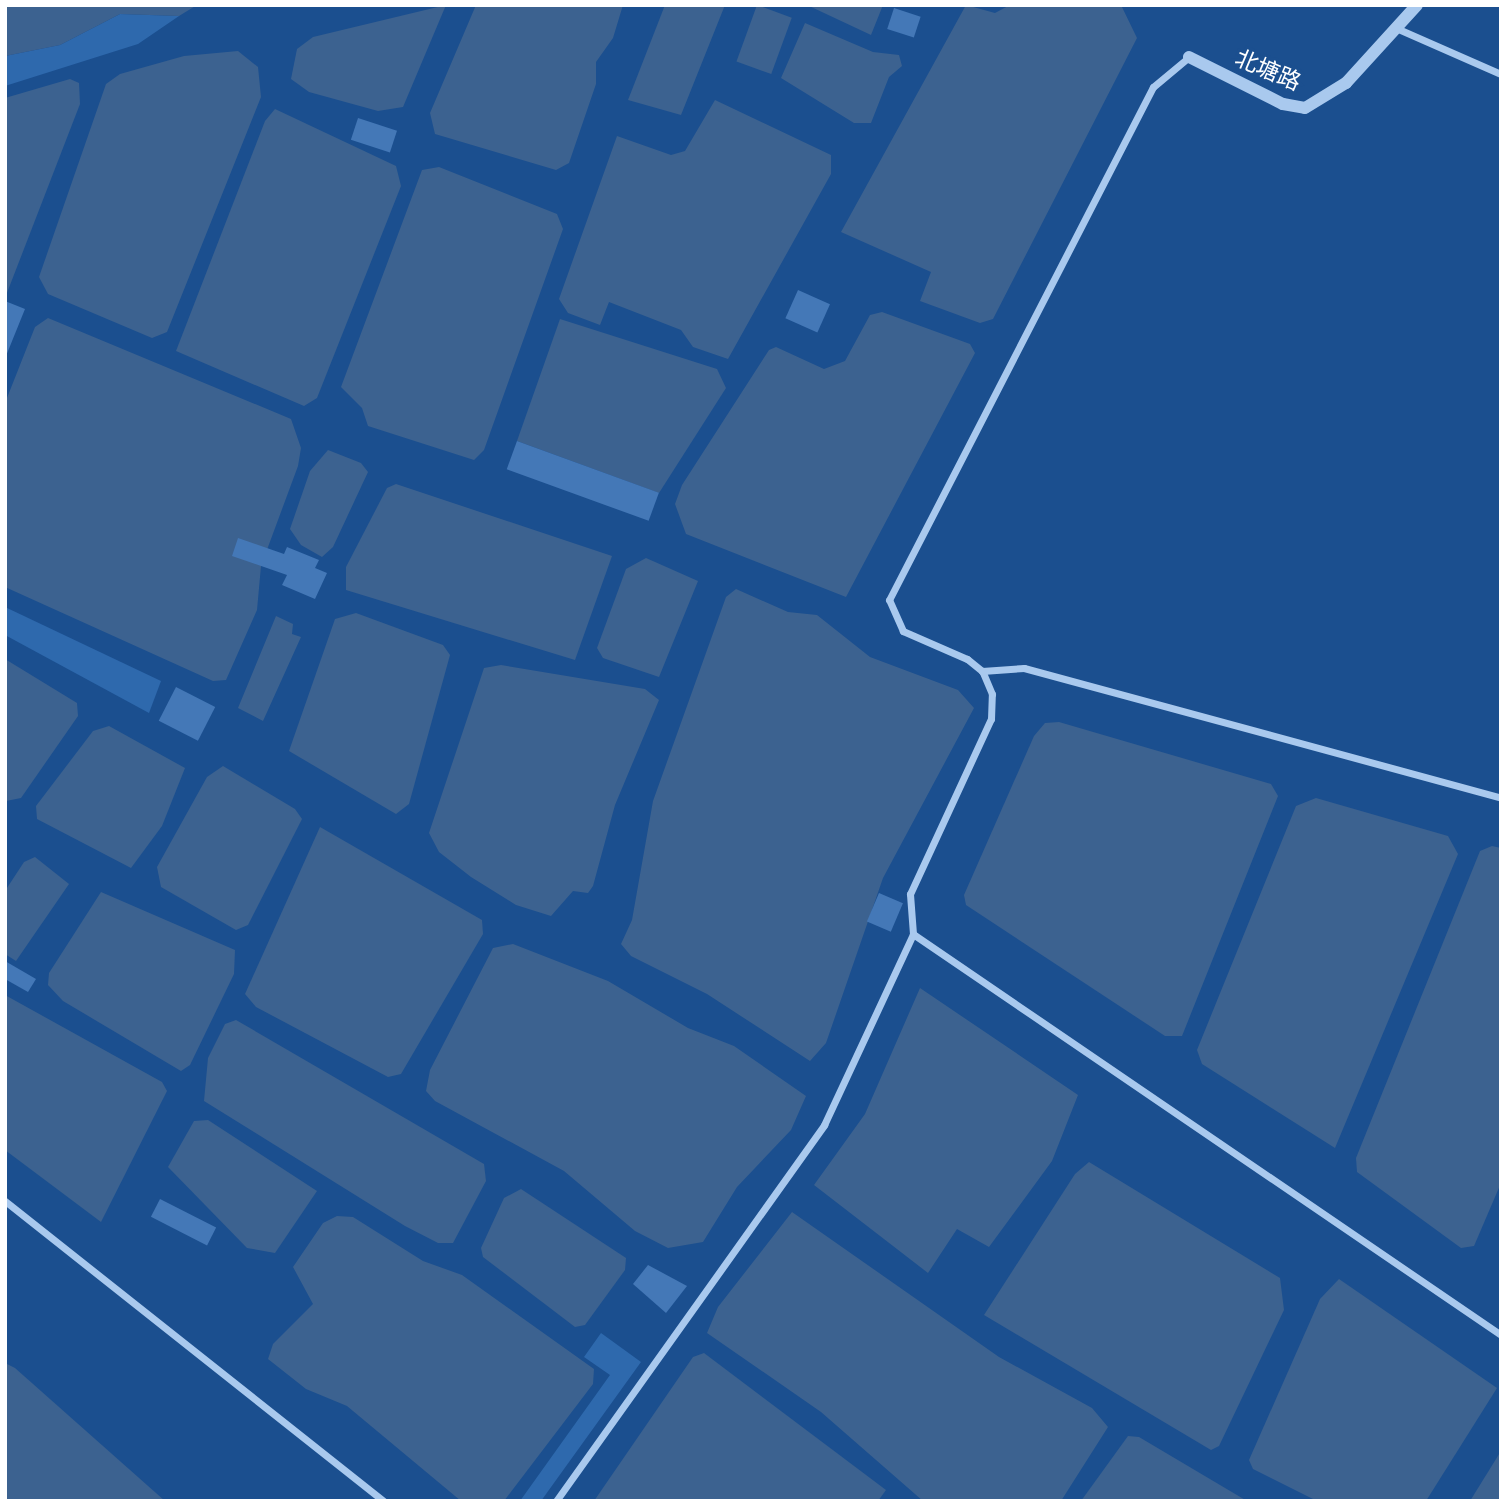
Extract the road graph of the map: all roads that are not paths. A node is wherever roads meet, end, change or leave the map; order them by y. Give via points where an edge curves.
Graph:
1 (1418, 5) edge
2 (1395, 28) junction
3 (1189, 57) joint
4 (1501, 74) edge
5 (982, 671) junction
6 (1501, 798) edge
7 (913, 934) junction
8 (5, 1201) edge
9 (1501, 1335) edge
10 (383, 1501) edge
11 (556, 1501) edge

1 - 2 street, 北塘路
2 - 3 street, 北塘路 via 1346,83 1305,108 1283,104
2 - 4 street
3 - 5 street via 1153,87 889,600 904,631
5 - 6 street via 1024,668
5 - 7 street via 992,694 991,719 910,894
7 - 9 street
7 - 11 street via 824,1125
8 - 10 street

